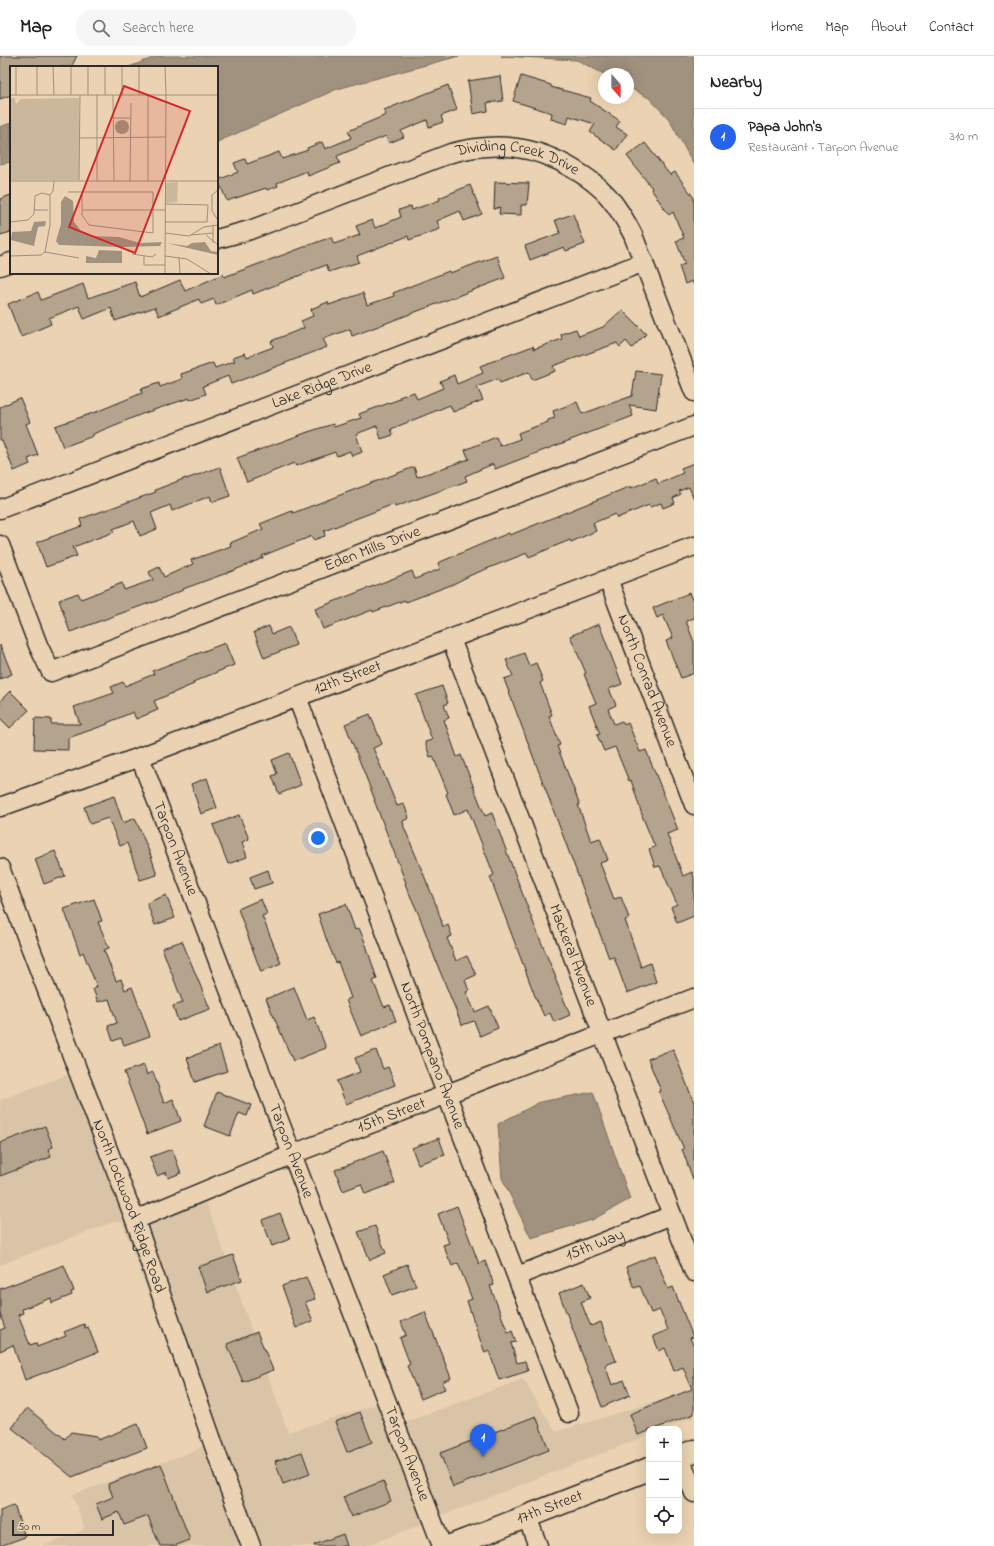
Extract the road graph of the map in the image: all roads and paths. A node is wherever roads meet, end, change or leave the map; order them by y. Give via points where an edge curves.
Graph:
1 (218, 239) edge
2 (10, 262) edge
3 (644, 262) junction
4 (0, 266) edge
5 (694, 392) edge
6 (694, 426) edge
7 (0, 509) edge
8 (0, 545) edge
9 (694, 546) edge
10 (608, 579) junction
11 (451, 639) junction
12 (298, 698) junction
13 (140, 757) junction
14 (694, 805) edge
15 (0, 807) edge
16 (0, 868) edge
17 (694, 998) edge
18 (603, 1034) junction
19 (448, 1093) junction
20 (293, 1154) junction
21 (672, 1215) junction
22 (135, 1220) junction
23 (694, 1272) edge
24 (517, 1276) junction
25 (569, 1413) dead end
26 (684, 1455) edge
27 (646, 1470) edge
28 (694, 1493) edge
29 (527, 1517) junction
30 (251, 1546) edge
31 (442, 1546) edge
32 (450, 1546) edge
33 (538, 1546) edge

1 - 3 street, Dividing Creek Drive via 250,230 451,153 468,148 499,146 524,148 552,157 588,178 608,196 622,215
2 - 4 street
3 - 5 street, Dividing Creek Drive
3 - 7 street, Lake Ridge Drive
6 - 8 street, Eden Mills Drive via 51,672 38,645
9 - 10 street, 12th Street
10 - 11 street, 12th Street
10 - 14 street, North Conrad Avenue
11 - 12 street, 12th Street
11 - 18 street, Mackeral Avenue
12 - 13 street, 12th Street
12 - 19 street, North Pompano Avenue
13 - 15 street, 12th Street
13 - 20 street, Tarpon Avenue
16 - 22 street, North Lockwood Ridge Road
17 - 18 street, 15th Street
18 - 19 street, 15th Street
18 - 21 street, Mackeral Avenue
19 - 20 street, 15th Street
19 - 24 street, North Pompano Avenue
20 - 22 street, 15th Street
20 - 31 street, Tarpon Avenue
21 - 23 street, Mackeral Avenue
21 - 24 street, 15th Way
22 - 30 street, North Lockwood Ridge Road
24 - 25 street, North Pompano Avenue
26 - 28 street
27 - 29 main road, 17th Street
29 - 32 main road, 17th Street
29 - 33 street

